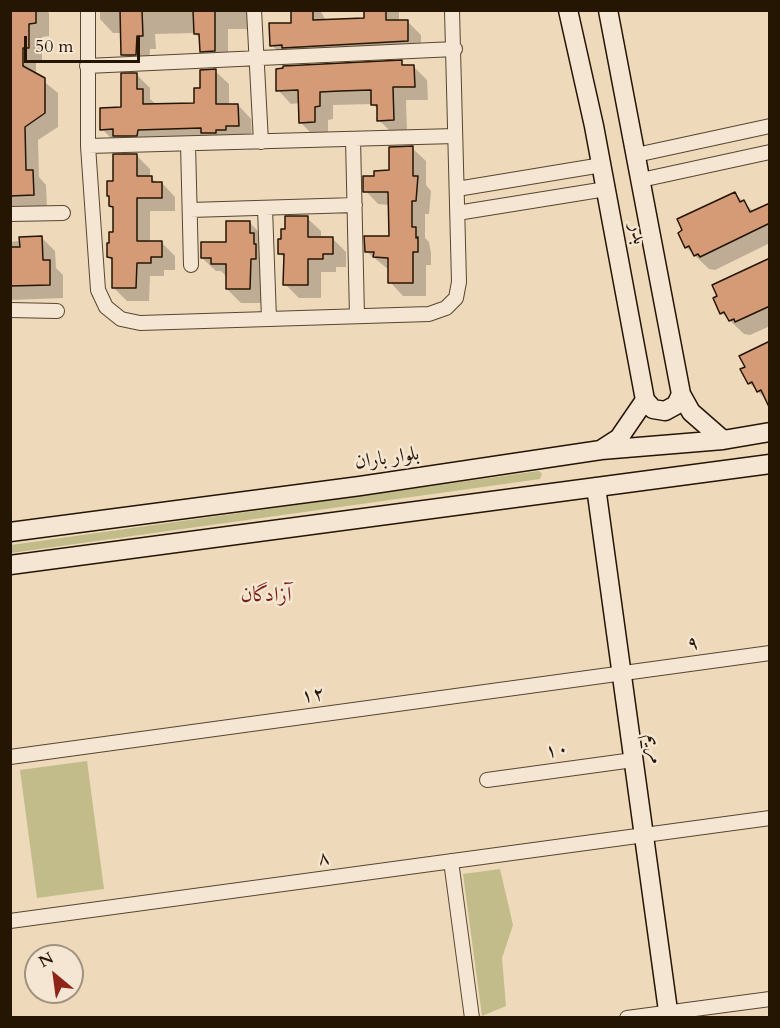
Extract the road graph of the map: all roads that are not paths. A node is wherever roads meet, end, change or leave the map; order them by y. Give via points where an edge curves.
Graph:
1 (88, 10) edge
2 (254, 10) edge
3 (452, 10) edge
4 (568, 10) edge
5 (608, 10) edge
6 (454, 49) junction
7 (255, 56) junction
8 (87, 66) junction
9 (770, 126) edge
10 (455, 136) junction
11 (353, 139) junction
12 (261, 142) junction
13 (188, 144) junction
14 (88, 146) junction
15 (669, 148) junction
16 (770, 152) edge
17 (636, 155) junction
18 (602, 165) junction
19 (672, 173) junction
20 (543, 175) junction
21 (641, 180) junction
22 (457, 189) junction
23 (606, 189) junction
24 (544, 199) junction
25 (355, 205) junction
26 (265, 208) junction
27 (190, 210) junction
28 (63, 213) dead end
29 (457, 213) junction
30 (10, 214) edge
31 (191, 265) dead end
32 (10, 310) edge
33 (57, 311) dead end
34 (357, 316) junction
35 (268, 319) junction
36 (681, 394) junction
37 (645, 400) junction
38 (770, 432) edge
39 (723, 440) junction
40 (601, 450) junction
41 (770, 464) edge
42 (360, 486) junction
43 (596, 487) junction
44 (363, 519) junction
45 (10, 532) edge
46 (10, 565) edge
47 (770, 653) edge
48 (621, 674) junction
49 (10, 757) edge
50 (633, 760) junction
51 (487, 780) dead end
52 (770, 818) edge
53 (644, 835) junction
54 (451, 861) junction
55 (10, 921) edge
56 (770, 999) edge
57 (668, 1015) edge
58 (472, 1017) edge
59 (627, 1017) edge

1 - 8 street
2 - 7 street
3 - 6 street
4 - 18 street, بدر
5 - 17 street, بدر
6 - 7 street
6 - 10 street
7 - 8 street
7 - 12 street
8 - 14 street
9 - 15 street
10 - 11 street
10 - 22 street
11 - 12 street
11 - 25 street
12 - 13 street
13 - 14 street
13 - 27 street
14 - 35 street via 98,290 106,307 121,319 140,323
15 - 17 street
15 - 19 street
16 - 19 street
17 - 21 street, بدر
18 - 20 street
18 - 23 street, بدر
19 - 21 street
20 - 22 street
20 - 24 street
21 - 36 street, بدر
22 - 29 street
23 - 24 street
23 - 37 street, بدر
24 - 29 street
25 - 26 street
25 - 34 street
26 - 27 street
26 - 35 street
27 - 31 street
28 - 30 street
29 - 34 street via 459,282 456,297 446,308 429,314
32 - 33 street
34 - 35 street
36 - 37 street via 676,405 665,411 653,409
36 - 39 street, بدر via 691,412
37 - 40 street via 620,438
38 - 39 street, بلوار باران
39 - 40 street, بلوار باران
40 - 42 street, بلوار باران
41 - 43 street
42 - 44 street
42 - 45 street, بلوار باران
43 - 44 street
43 - 48 street, مریم
44 - 46 street
47 - 48 street, ۹
48 - 49 street, ۱۲
48 - 50 street, مریم
50 - 51 street, ۱۰
50 - 53 street, مریم
52 - 53 street, ۸
53 - 54 street, ۸
53 - 57 street, مریم
54 - 55 street, ۸
54 - 58 street
56 - 57 street
57 - 59 street

